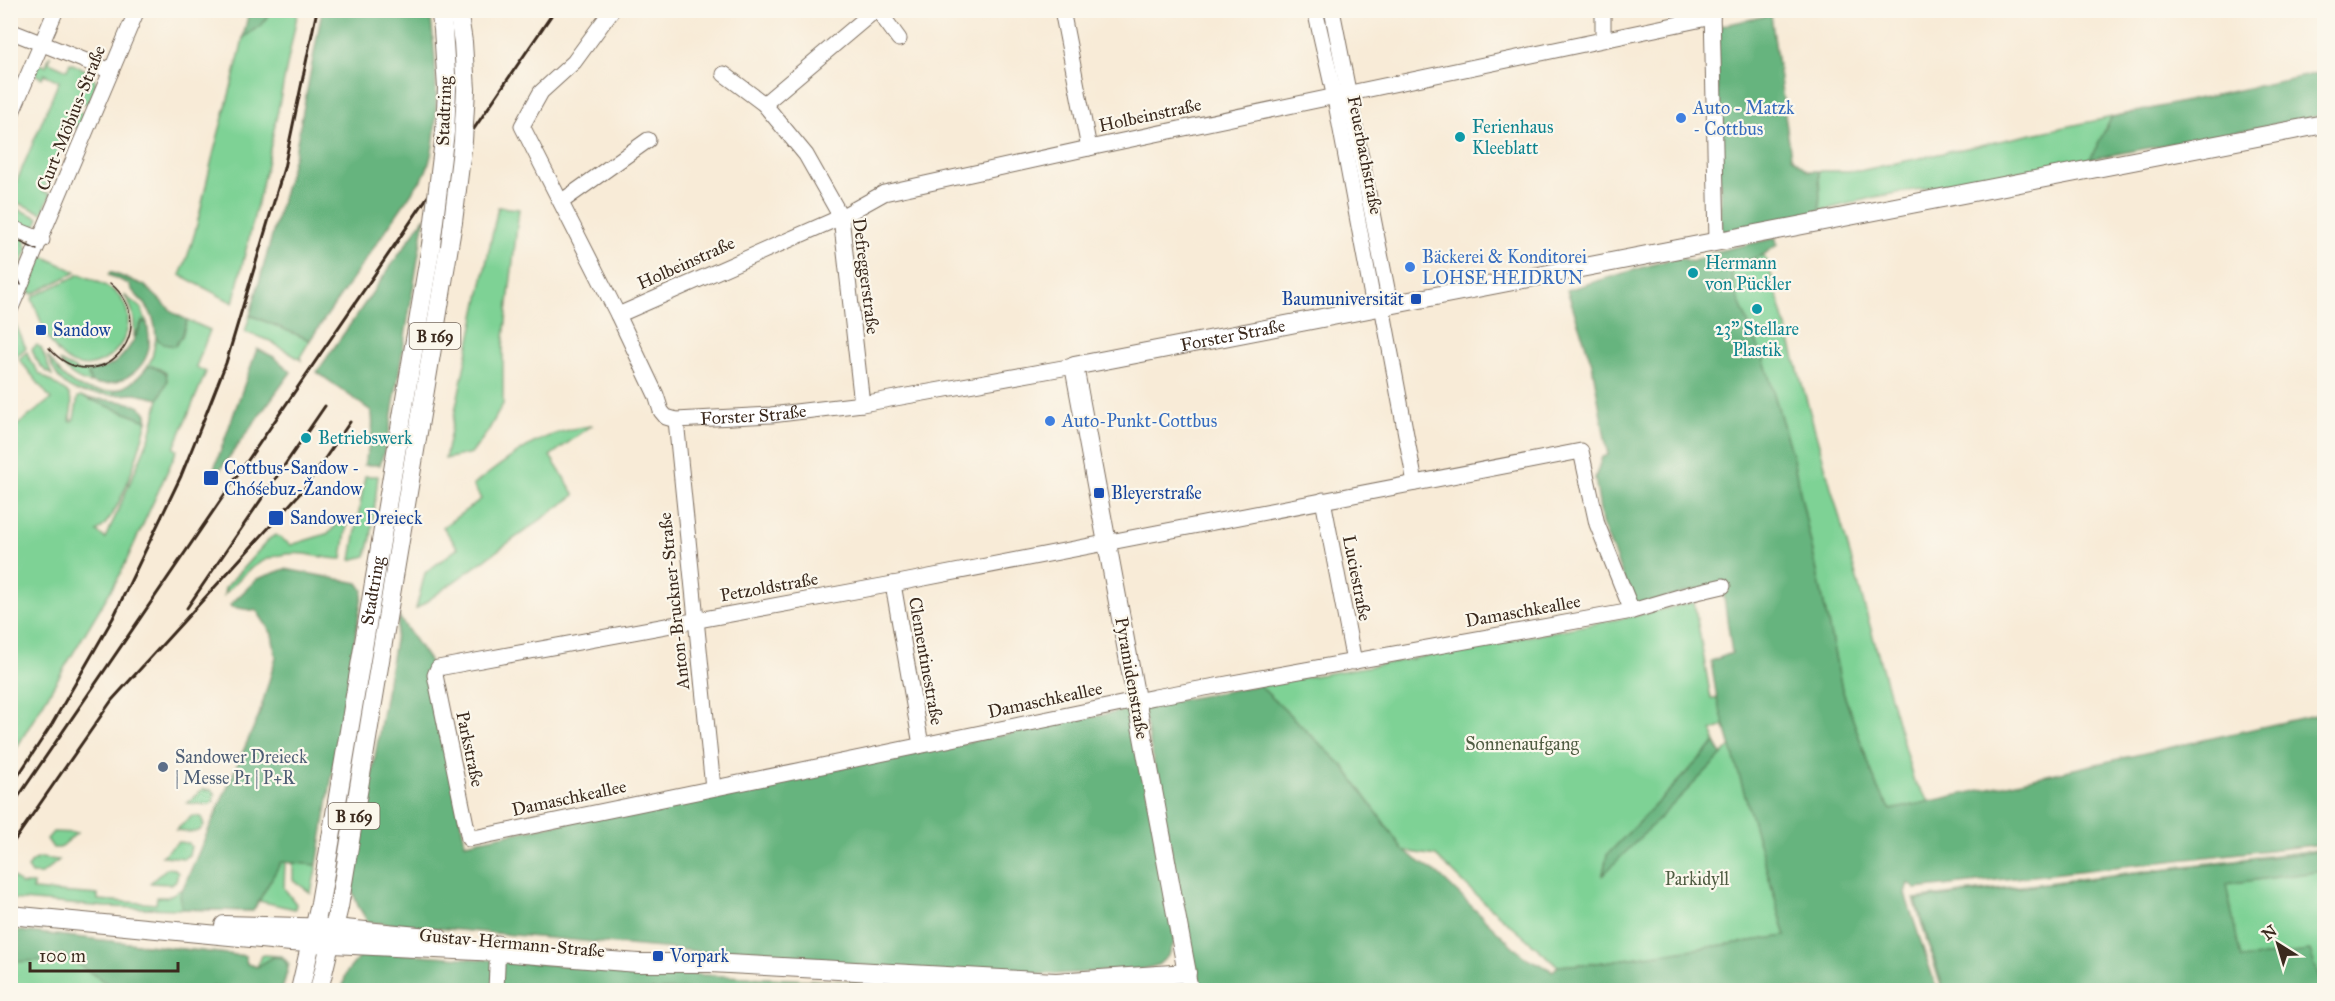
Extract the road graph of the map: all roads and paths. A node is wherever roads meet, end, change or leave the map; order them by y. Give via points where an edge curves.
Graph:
1 (56, 10) edge
2 (137, 10) edge
3 (440, 10) edge
4 (458, 10) edge
5 (612, 10) edge
6 (1062, 10) edge
7 (1316, 10) edge
8 (1332, 10) edge
9 (1603, 10) edge
10 (1712, 14) edge
11 (10, 31) edge
12 (899, 39) dead end
13 (1603, 39) junction
14 (41, 44) junction
15 (111, 71) junction
16 (724, 74) dead end
17 (1342, 96) junction
18 (764, 104) junction
19 (10, 117) edge
20 (2325, 124) edge
21 (648, 140) dead end
22 (1089, 148) junction
23 (561, 202) junction
24 (841, 217) junction
25 (10, 227) edge
26 (42, 240) junction
27 (1717, 242) junction
28 (1382, 306) junction
29 (10, 309) edge
30 (618, 315) junction
31 (1074, 366) junction
32 (862, 404) junction
33 (671, 419) junction
34 (1415, 483) junction
35 (1323, 500) junction
36 (1107, 542) junction
37 (893, 584) junction
38 (1723, 586) dead end
39 (1632, 611) junction
40 (696, 621) junction
41 (1354, 662) junction
42 (438, 668) joint
43 (1137, 701) junction
44 (921, 745) junction
45 (713, 788) junction
46 (469, 839) joint
47 (10, 915) edge
48 (313, 935) junction
49 (333, 936) junction
50 (498, 948) junction
51 (1189, 982) edge
52 (300, 990) edge
53 (319, 990) edge
54 (496, 990) edge

1 - 14 street
2 - 15 street, Curt-Möbius-Straße
3 - 48 main road, Stadtring / B 169, bridge via 447,88 431,245
4 - 49 main road, Stadtring / B 169, bridge via 466,90 464,141
5 - 23 street, Anton-Bruckner-Straße via 574,62 541,92 522,126
6 - 22 street
7 - 17 street, Feuerbachstraße
8 - 17 street
9 - 13 street
10 - 13 street, Holbeinstraße
10 - 27 street
11 - 14 street
12 - 18 street via 879,12 873,12
13 - 17 street, Holbeinstraße
14 - 15 street
14 - 19 street
15 - 26 street, Curt-Möbius-Straße
16 - 18 street, Defreggerstraße
17 - 22 street, Holbeinstraße
17 - 28 street, Feuerbachstraße
18 - 24 street, Defreggerstraße via 806,154
20 - 27 main road, Forster Straße
21 - 23 street
22 - 24 street, Holbeinstraße via 884,193
23 - 30 street, Anton-Bruckner-Straße
24 - 30 street, Holbeinstraße
24 - 32 street, Defreggerstraße
25 - 26 street
26 - 29 street, Curt-Möbius-Straße
27 - 28 main road, Forster Straße
28 - 31 main road, Forster Straße
28 - 34 street, Feuerbachstraße
30 - 33 street, Anton-Bruckner-Straße via 661,411
31 - 32 street, Forster Straße
31 - 36 main road, Pyramidenstraße
32 - 33 street, Forster Straße via 771,415
33 - 40 street, Anton-Bruckner-Straße
34 - 35 street
34 - 39 street via 1581,451 1597,524
35 - 36 street
35 - 41 street, Luciestraße
36 - 37 street, Petzoldstraße
36 - 43 main road, Pyramidenstraße
37 - 40 street, Petzoldstraße
37 - 44 street, Clementinestraße
38 - 39 street, Damaschkeallee
39 - 41 street, Damaschkeallee
40 - 42 street, Petzoldstraße
40 - 45 street, Anton-Bruckner-Straße
41 - 43 street, Damaschkeallee
42 - 46 street, Parkstraße via 435,675
43 - 44 street, Damaschkeallee
43 - 51 main road, Pyramidenstraße
44 - 45 street, Damaschkeallee
45 - 46 street, Damaschkeallee
47 - 48 main road, Gustav-Hermann-Straße
48 - 49 main road, Gustav-Hermann-Straße
48 - 52 main road, Stadtring / B 169
49 - 50 main road, Gustav-Hermann-Straße
49 - 53 main road, Stadtring / B 169
50 - 51 main road, Gustav-Hermann-Straße via 1056,982
50 - 54 street

